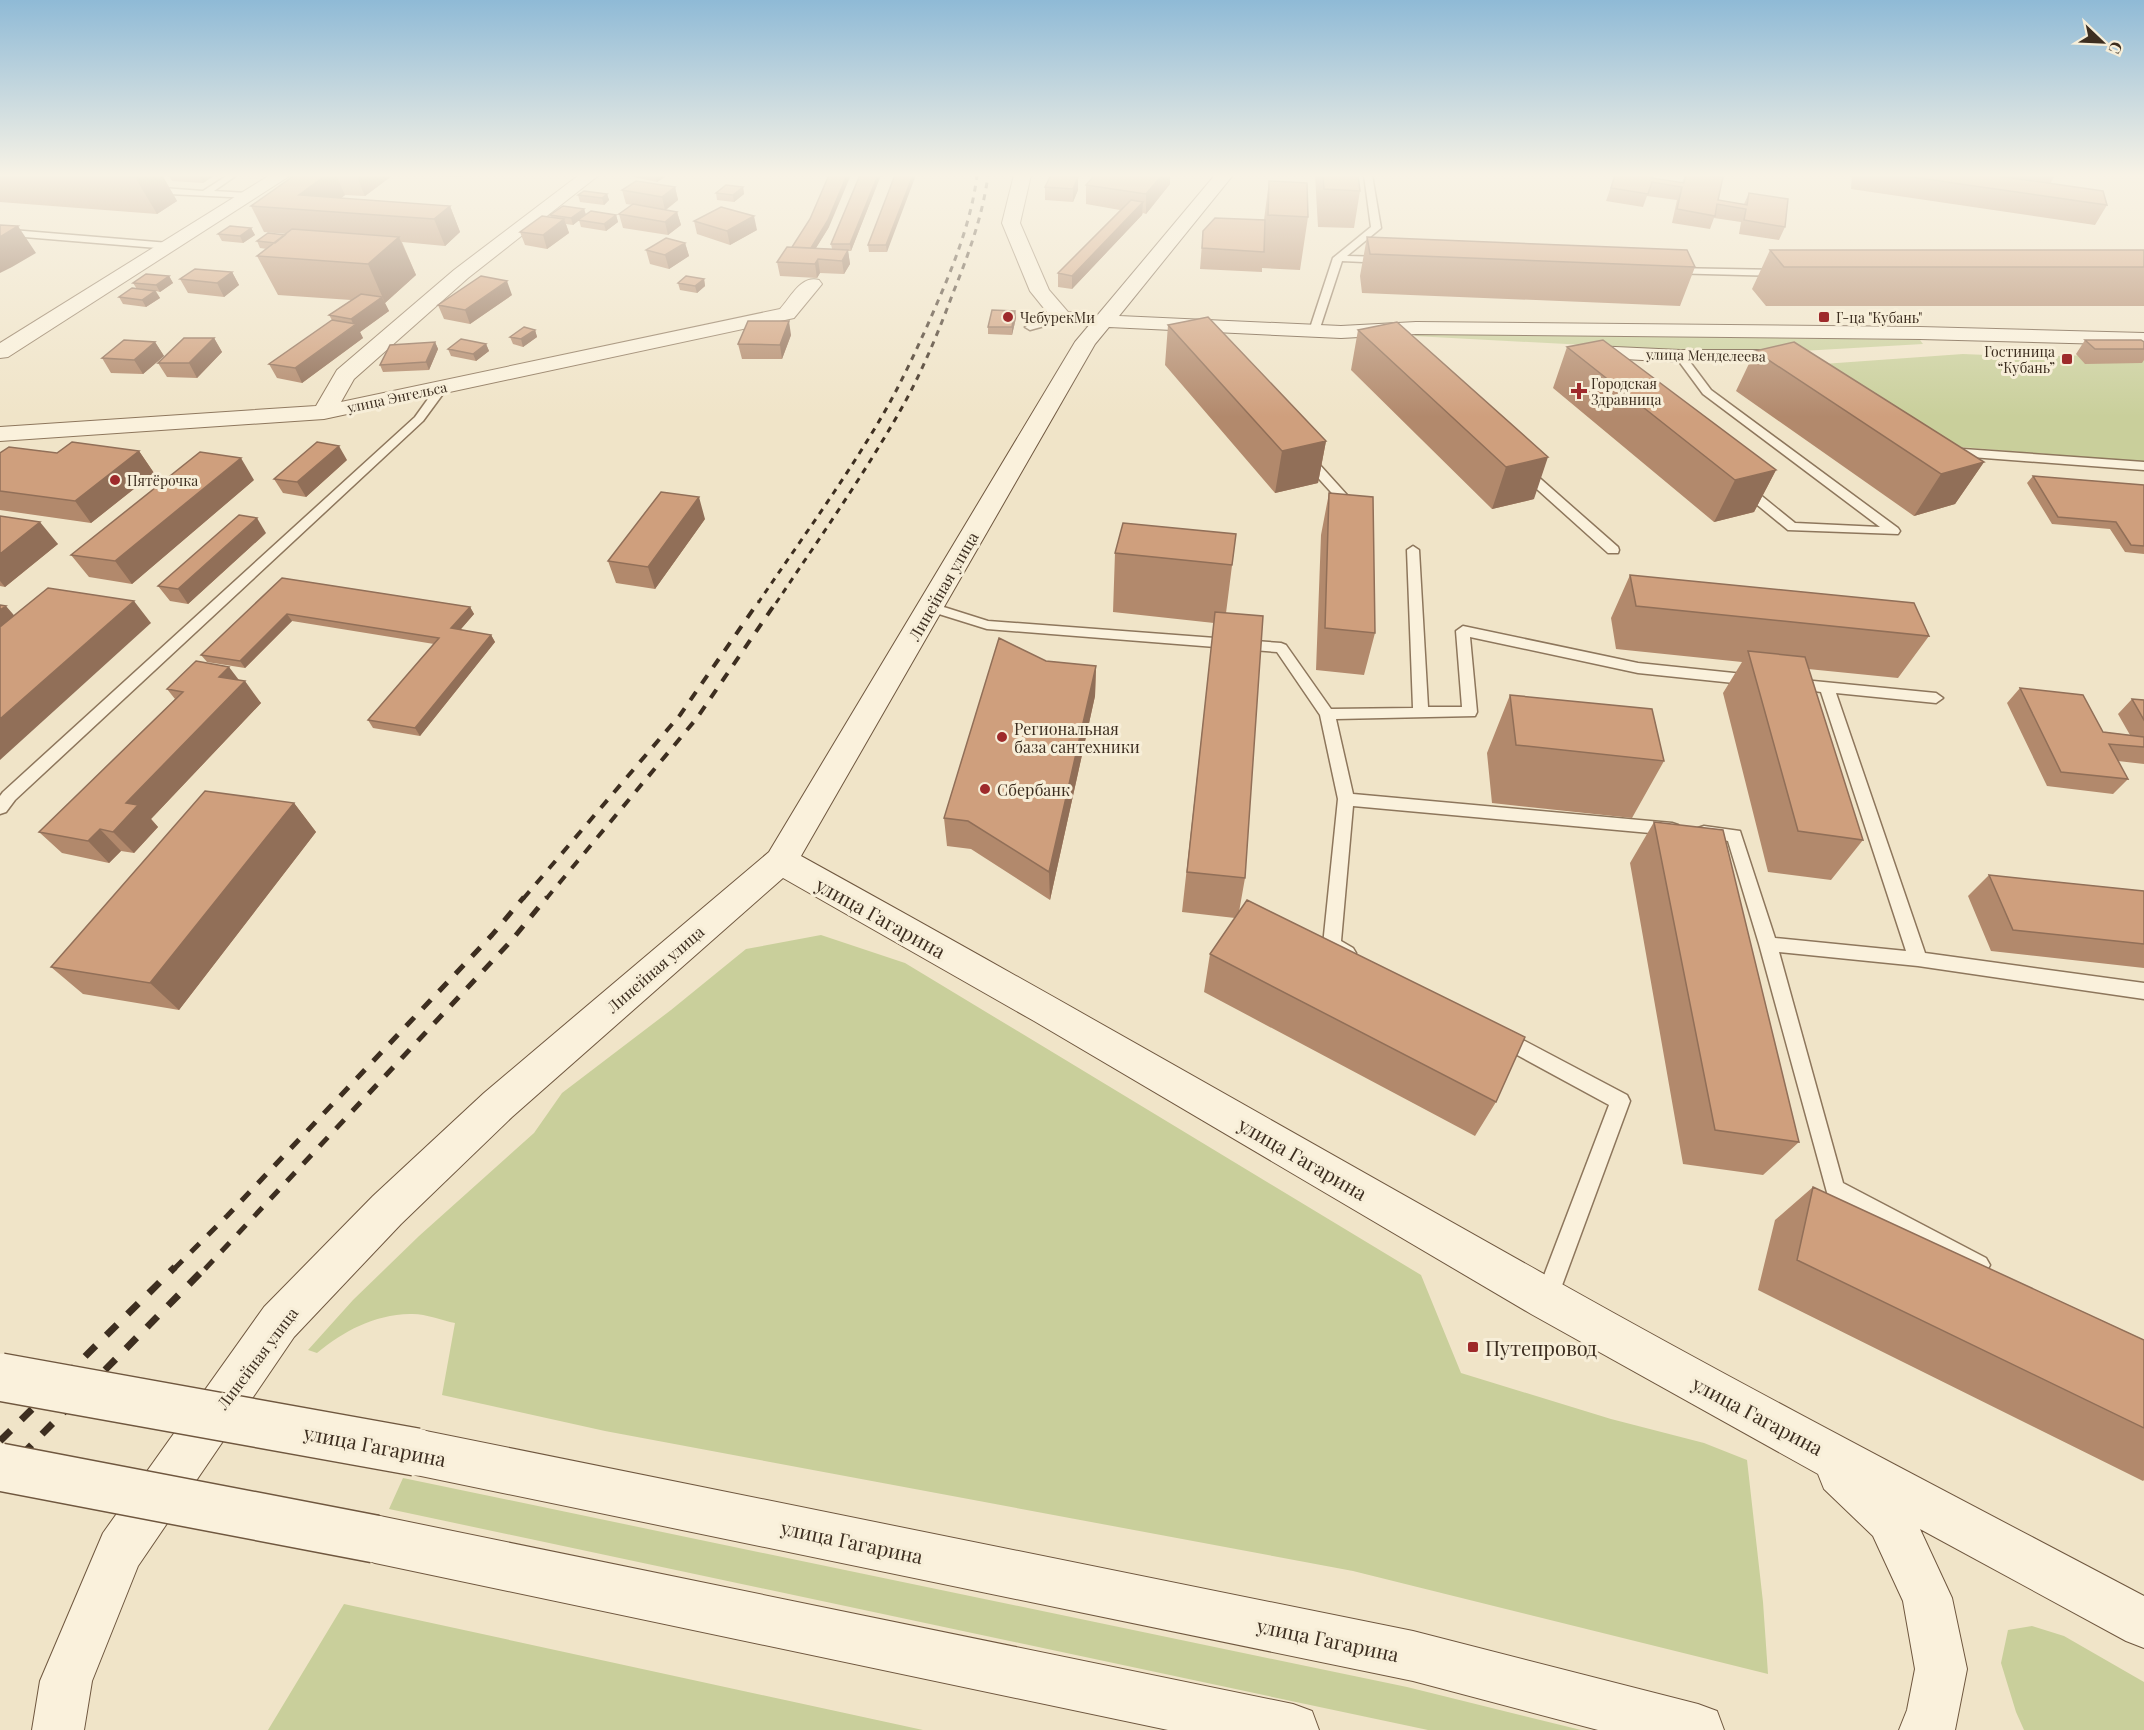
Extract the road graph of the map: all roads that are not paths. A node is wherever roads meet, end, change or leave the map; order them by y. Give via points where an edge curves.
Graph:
1 (153, 256) edge
2 (485, 256) edge
3 (1025, 256) edge
4 (1157, 256) edge
5 (1341, 256) edge
6 (1338, 258) junction
7 (1396, 261) edge
8 (1660, 271) edge
9 (1788, 273) edge
10 (812, 284) dead end
11 (1062, 318) junction
12 (1103, 321) junction
13 (1030, 327) dead end
14 (1314, 331) junction
15 (1341, 332) junction
16 (2144, 340) edge
17 (0, 351) edge
18 (1856, 353) dead end
19 (1821, 355) dead end
20 (1680, 356) junction
21 (1776, 357) junction
22 (1795, 370) edge
23 (442, 387) junction
24 (324, 412) junction
25 (0, 434) edge
26 (1301, 452) edge
27 (1937, 452) edge
28 (1509, 458) edge
29 (2144, 466) edge
30 (1730, 476) edge
31 (1355, 512) edge
32 (1413, 550) dead end
33 (1614, 550) dead end
34 (930, 608) junction
35 (1827, 687) junction
36 (1936, 698) dead end
37 (1421, 712) junction
38 (1327, 714) junction
39 (1346, 799) junction
40 (0, 808) edge
41 (782, 861) junction
42 (1768, 944) junction
43 (1918, 959) junction
44 (1363, 962) edge
45 (2144, 991) edge
46 (1486, 1028) edge
47 (1989, 1271) edge
48 (1546, 1299) junction
49 (0, 1377) edge
50 (1809, 1442) junction
51 (0, 1467) edge
52 (2144, 1623) edge
53 (58, 1730) edge
54 (1293, 1730) edge
55 (1698, 1730) edge
56 (1925, 1730) edge

1 - 17 main road
2 - 24 main road via 345,375
3 - 11 main road via 1040,291
4 - 12 main road, Линейная улица
5 - 6 lane
6 - 7 lane
6 - 14 lane
8 - 9 lane
10 - 23 main road, улица Энгельса via 787,314
11 - 12 main road, улица Менделеева
11 - 13 lane
12 - 14 main road, улица Менделеева via 1206,332
12 - 34 main road, Линейная улица via 1086,342
14 - 15 main road, улица Менделеева
15 - 16 main road, улица Менделеева via 1487,328
15 - 20 main road, улица Менделеева via 1393,342
16 - 18 main road, улица Менделеева
19 - 21 main road, улица Менделеева
20 - 21 main road, улица Менделеева
20 - 30 lane via 1707,392 1894,531 1792,527
21 - 22 lane
23 - 24 main road, улица Энгельса
23 - 40 lane via 419,419
24 - 25 main road, улица Энгельса
26 - 31 lane
27 - 29 lane
28 - 33 lane
32 - 37 lane
34 - 38 lane via 987,625 1281,648
34 - 41 main road, Линейная улица
35 - 36 lane
35 - 37 lane via 1638,668 1463,631 1470,712
35 - 43 lane
37 - 38 lane
38 - 39 lane
39 - 42 lane via 1734,835
39 - 44 lane via 1332,945
41 - 48 main road, улица Гагарина
41 - 53 main road, Линейная улица via 498,1104 387,1210 279,1322 120,1550 66,1681
42 - 43 lane
42 - 47 lane via 1835,1189
43 - 45 lane
46 - 48 lane via 1620,1101
48 - 50 main road, улица Гагарина
49 - 55 main road, улица Гагарина, bridge via 416,1452 1413,1656
50 - 52 main road, улица Гагарина
50 - 56 main road via 1890,1519 1927,1599 1941,1669 1931,1724
51 - 54 main road, bridge via 375,1539

